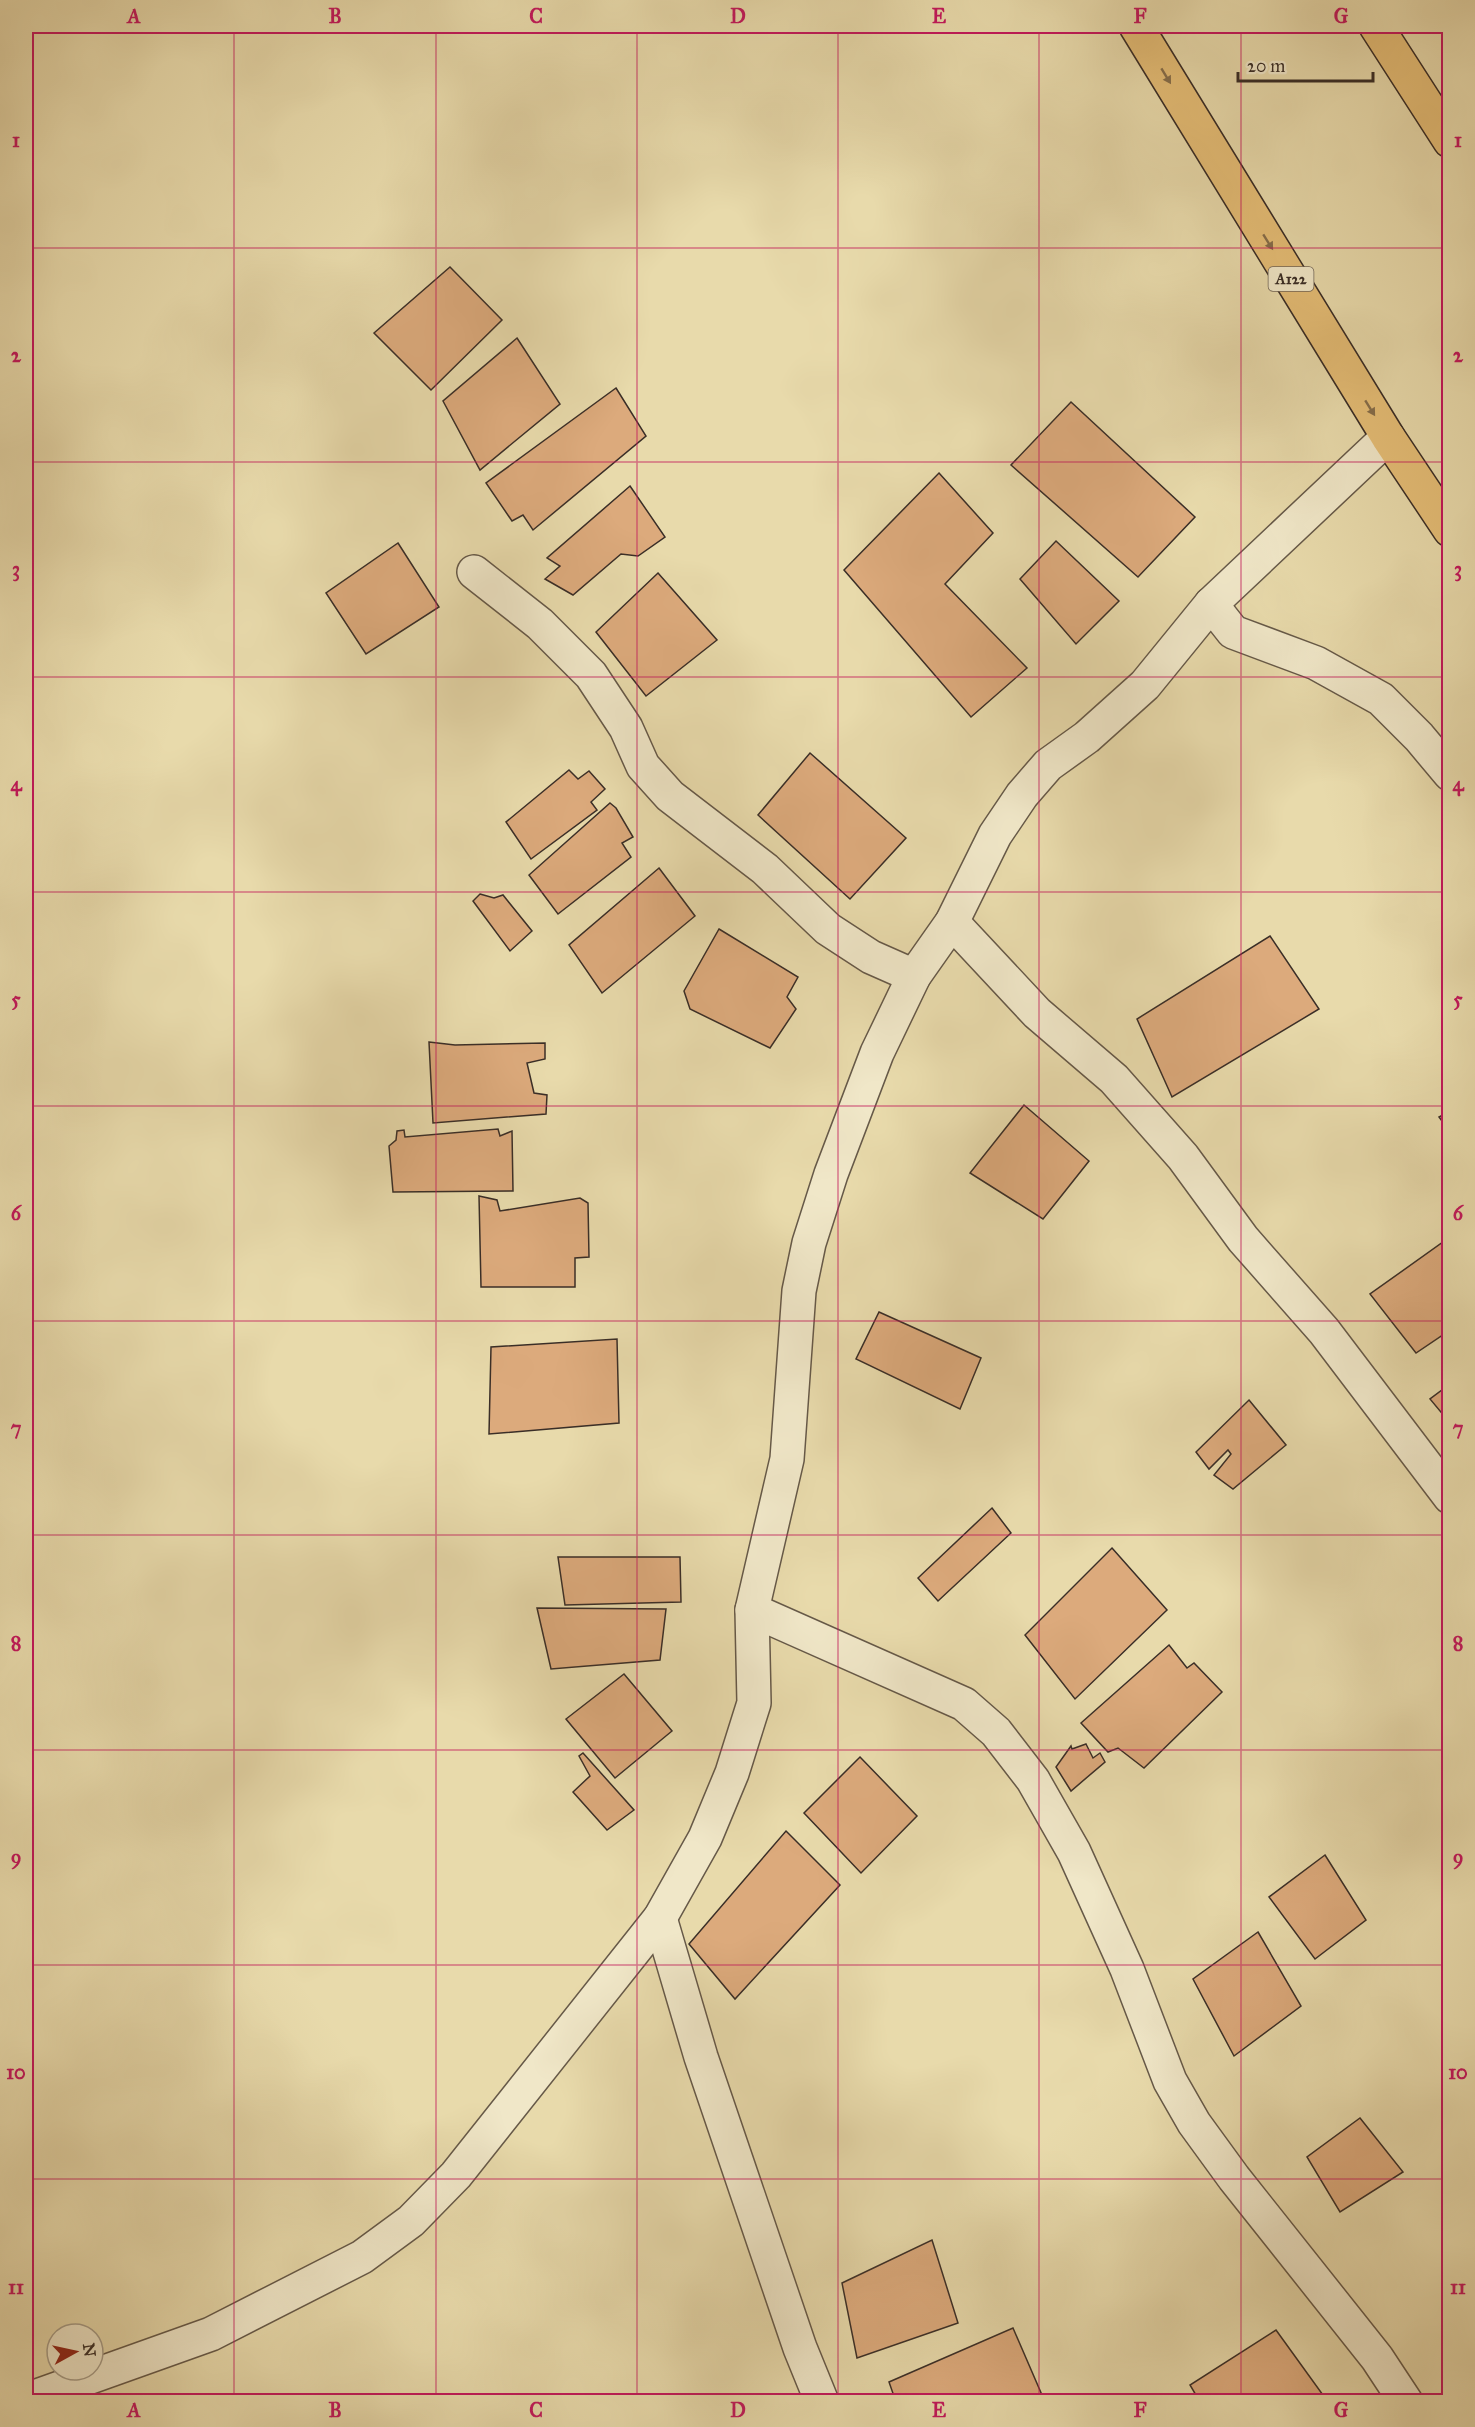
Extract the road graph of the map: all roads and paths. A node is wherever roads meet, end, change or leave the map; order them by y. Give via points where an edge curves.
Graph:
1 (1136, 26) edge
2 (1376, 26) edge
3 (1449, 141) edge
4 (1388, 437) junction
5 (1448, 522) edge
6 (474, 572) dead end
7 (1210, 604) junction
8 (1449, 774) edge
9 (952, 922) junction
10 (914, 976) junction
11 (1449, 1497) edge
12 (752, 1610) junction
13 (660, 1918) junction
14 (26, 2400) edge
15 (822, 2402) edge
16 (1406, 2402) edge

1 -> 4 highway, A122
2 - 3 highway
4 - 5 highway, A122
4 - 7 street
6 - 10 street via 540,624 591,675 626,728 643,766 670,796 765,869 828,928 871,957
7 - 8 street via 1233,632 1316,663 1382,699
7 - 9 street via 1145,685 1087,737 1048,765 1022,795 995,835
9 - 10 street
9 - 11 street via 1037,1013 1114,1079 1183,1157 1243,1239 1324,1331
10 - 12 street via 877,1053 831,1174 810,1243 799,1290 787,1459
12 - 13 street via 754,1703 732,1773 705,1838
12 - 16 street via 964,1704 996,1732 1033,1780 1074,1852 1127,1969 1170,2081 1194,2123 1377,2358
13 - 14 street via 456,2175 411,2221 362,2256 211,2334
13 - 15 street via 701,2057

